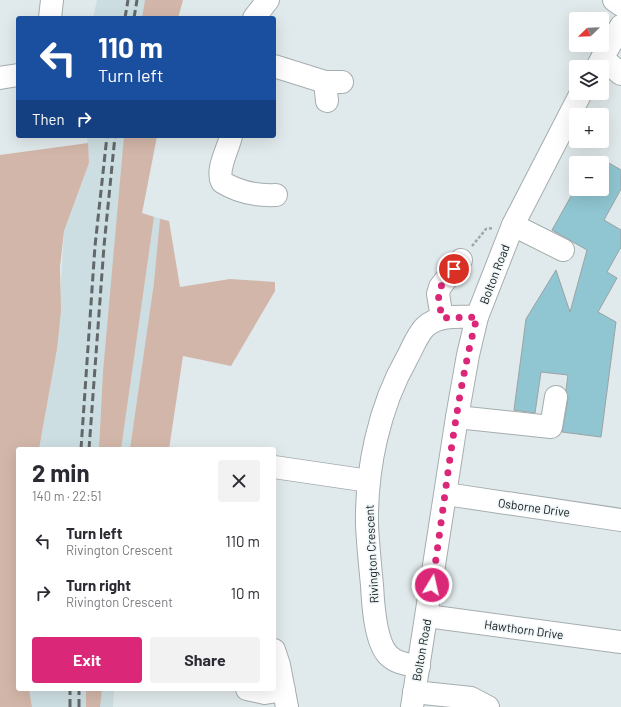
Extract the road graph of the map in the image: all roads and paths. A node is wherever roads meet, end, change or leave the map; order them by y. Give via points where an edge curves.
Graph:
1 (52, 0) edge
2 (268, 0) edge
3 (614, 0) edge
4 (621, 5) edge
5 (50, 16) edge
6 (256, 16) edge
7 (621, 26) edge
8 (602, 60) edge
9 (276, 67) edge
10 (609, 68) edge
11 (621, 74) edge
12 (16, 75) edge
13 (0, 78) edge
14 (331, 88) dead end
15 (577, 100) edge
16 (230, 138) edge
17 (276, 194) dead end
18 (513, 225) junction
19 (563, 250) dead end
20 (461, 260) joint
21 (477, 317) junction
22 (442, 318) junction
23 (556, 397) dead end
24 (457, 417) junction
25 (276, 467) edge
26 (369, 481) junction
27 (446, 494) junction
28 (621, 520) edge
29 (427, 616) junction
30 (621, 642) edge
31 (276, 659) edge
32 (419, 666) junction
33 (256, 691) edge
34 (285, 699) edge
35 (413, 700) edge
36 (488, 707) edge

1 - 5 street
2 - 6 street
3 - 4 street
7 - 8 street
9 - 14 street
10 - 11 street
12 - 13 street
15 - 18 street, Bolton Road
16 - 17 street via 220,170 222,182 254,195
18 - 19 street
18 - 20 path via 486,228
18 - 21 street, Bolton Road
20 - 22 street via 440,287 438,294
21 - 22 street, Rivington Crescent
21 - 24 street, Bolton Road
22 - 26 street, Rivington Crescent via 425,327 397,376 379,428
23 - 24 street via 551,427
24 - 27 street, Bolton Road
25 - 26 street
26 - 32 street, Rivington Crescent via 367,524 373,612 387,654 395,661
27 - 28 street, Osborne Drive
27 - 29 street, Bolton Road
29 - 30 street, Hawthorn Drive
29 - 32 street, Bolton Road
31 - 34 street
32 - 35 street, Bolton Road
33 - 34 street
35 - 36 street via 471,698

